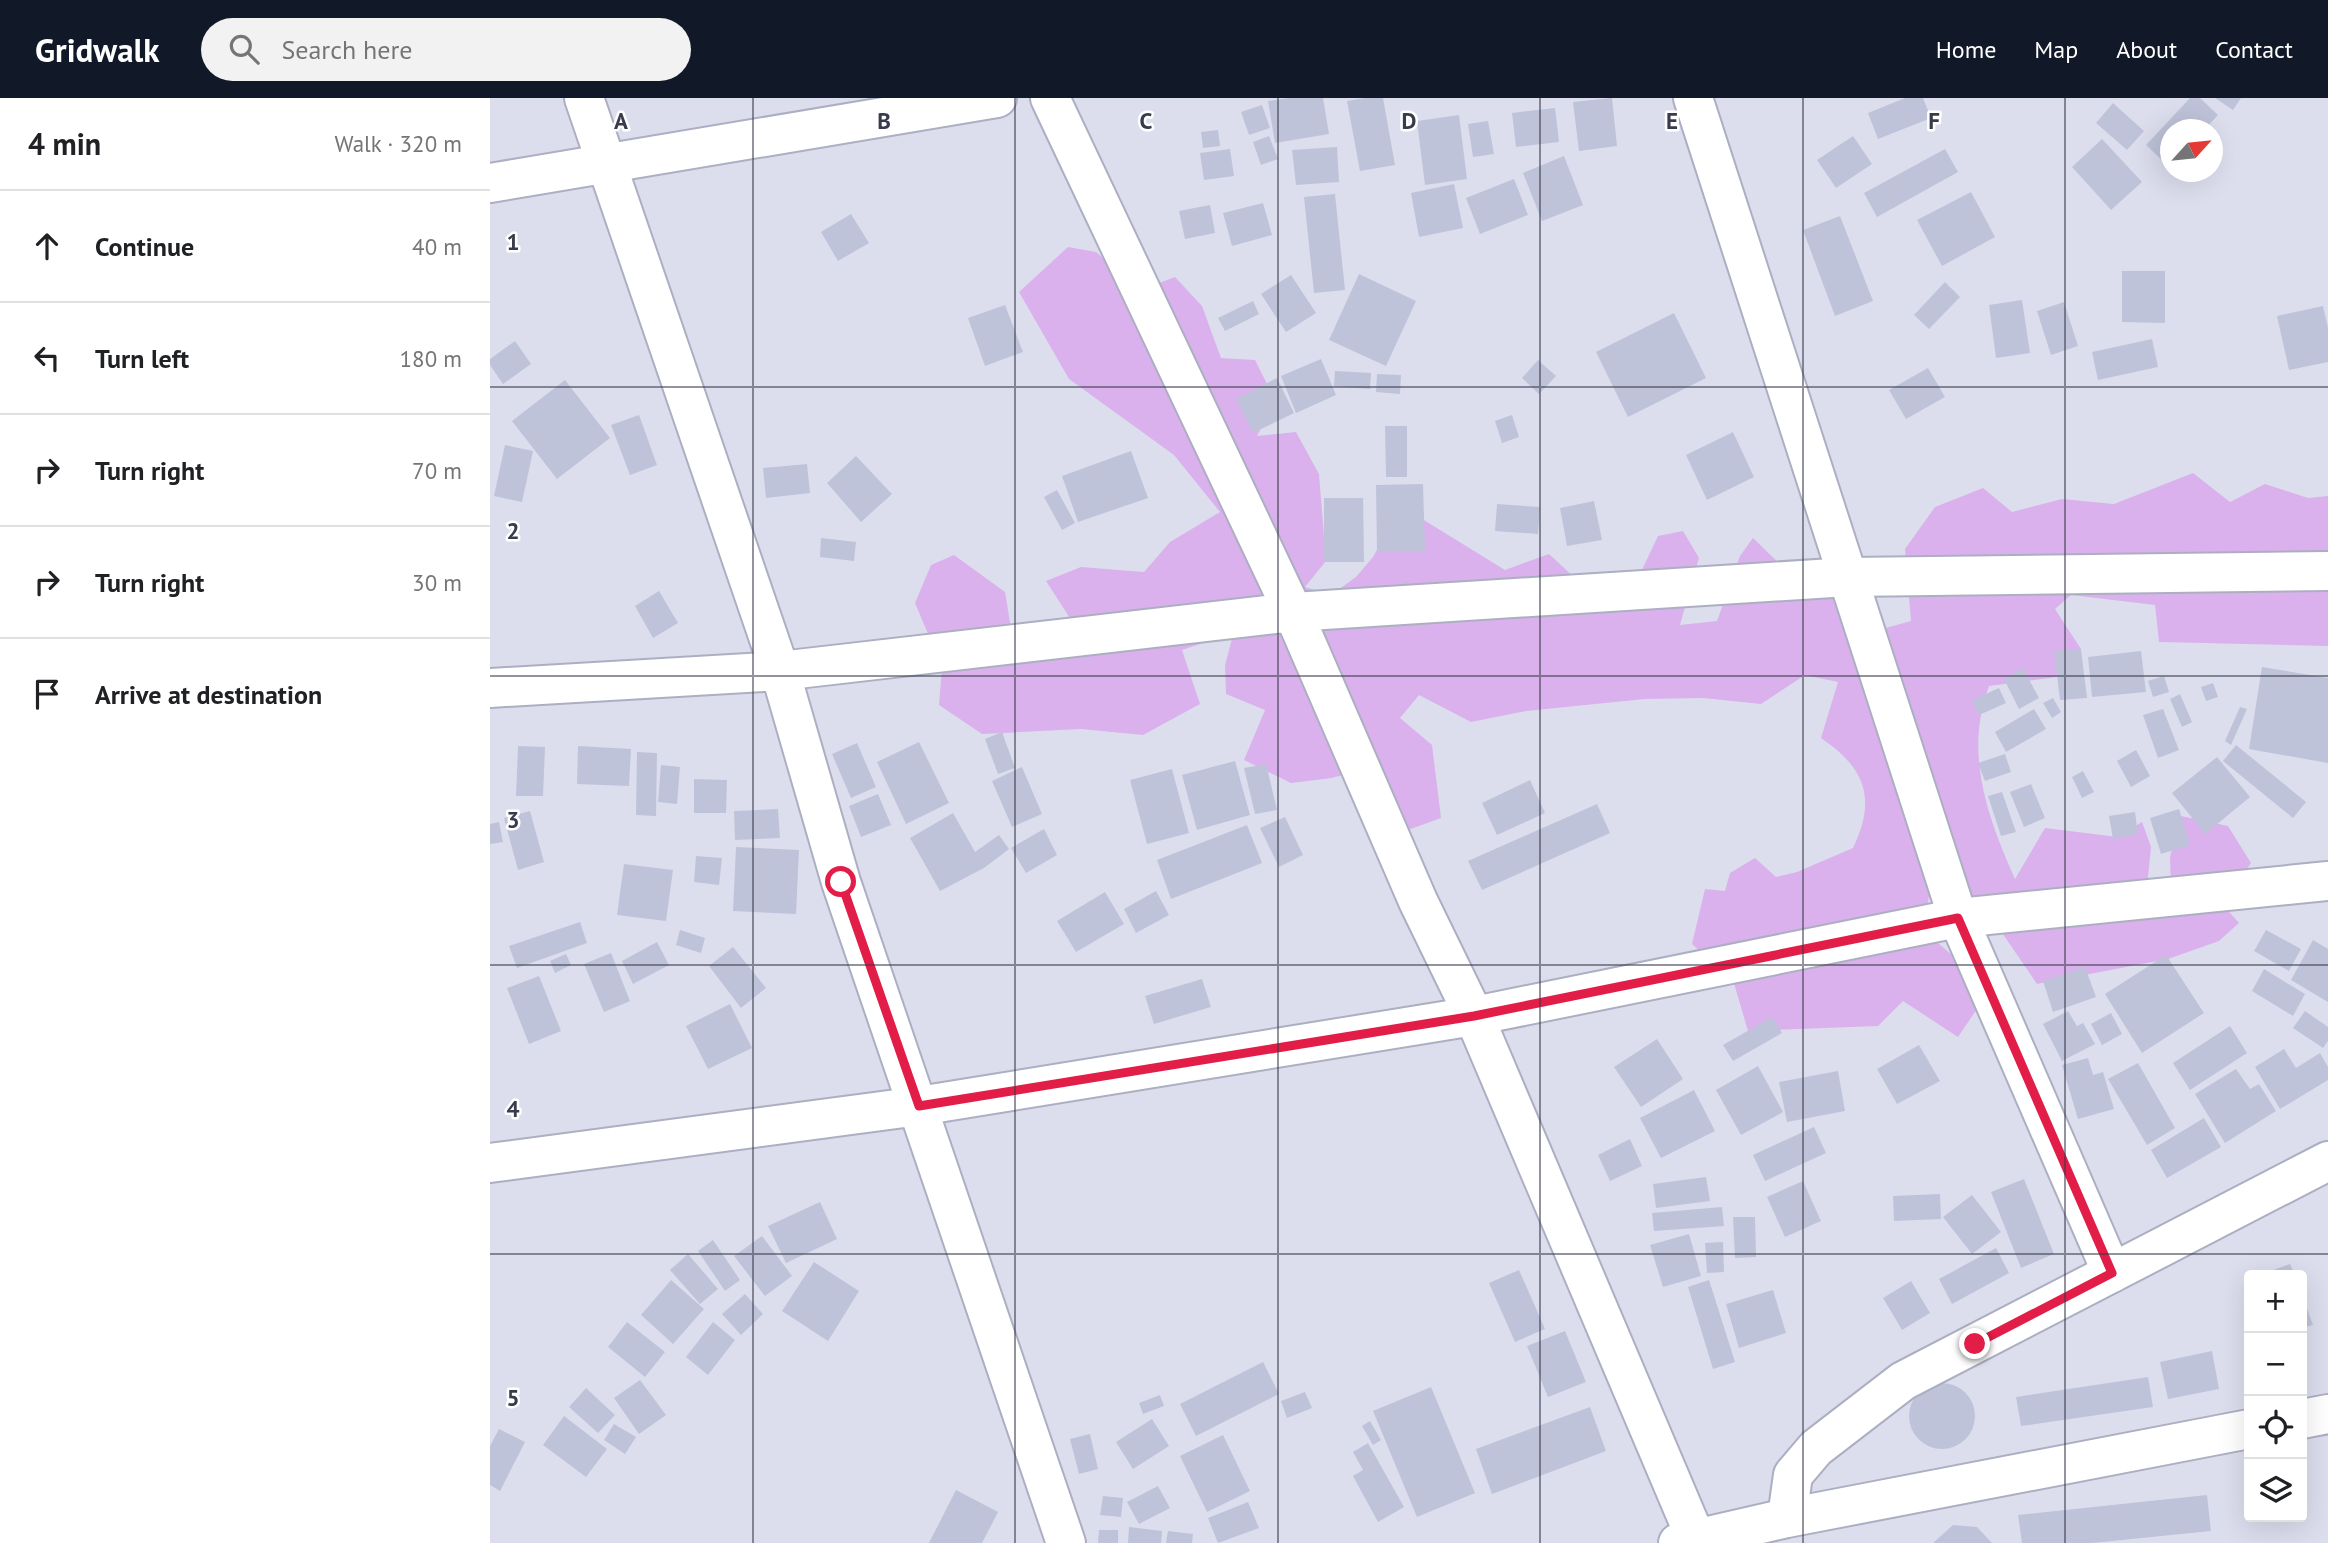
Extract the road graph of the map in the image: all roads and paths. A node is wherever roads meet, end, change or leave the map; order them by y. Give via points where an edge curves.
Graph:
1 (584, 98) edge
2 (997, 98) edge
3 (1049, 98) edge
4 (1693, 98) edge
5 (606, 164) junction
6 (490, 183) edge
7 (2328, 571) edge
8 (1848, 577) junction
9 (1293, 612) junction
10 (780, 671) junction
11 (490, 688) edge
12 (2328, 881) edge
13 (1958, 918) junction
14 (1474, 1016) junction
15 (919, 1106) junction
16 (2328, 1161) edge
17 (490, 1163) edge
18 (2112, 1273) junction
19 (2328, 1414) edge
20 (2307, 1418) edge
21 (2244, 1430) edge
22 (1787, 1518) junction
23 (1687, 1541) edge
24 (1066, 1543) edge

1 - 5 street
2 - 5 street
3 - 9 street
4 - 8 street
5 - 6 street
5 - 10 street
7 - 8 street
8 - 9 street
8 - 13 street
9 - 10 street
9 - 14 street via 1418,901
10 - 11 street
10 - 15 street via 841,882
12 - 13 street
13 - 14 street
13 - 18 street
14 - 15 street
14 - 23 street
15 - 17 street
15 - 24 street
16 - 18 street
18 - 22 street via 1903,1381 1854,1417 1816,1448 1793,1475
19 - 20 street
21 - 22 street
22 - 23 street

